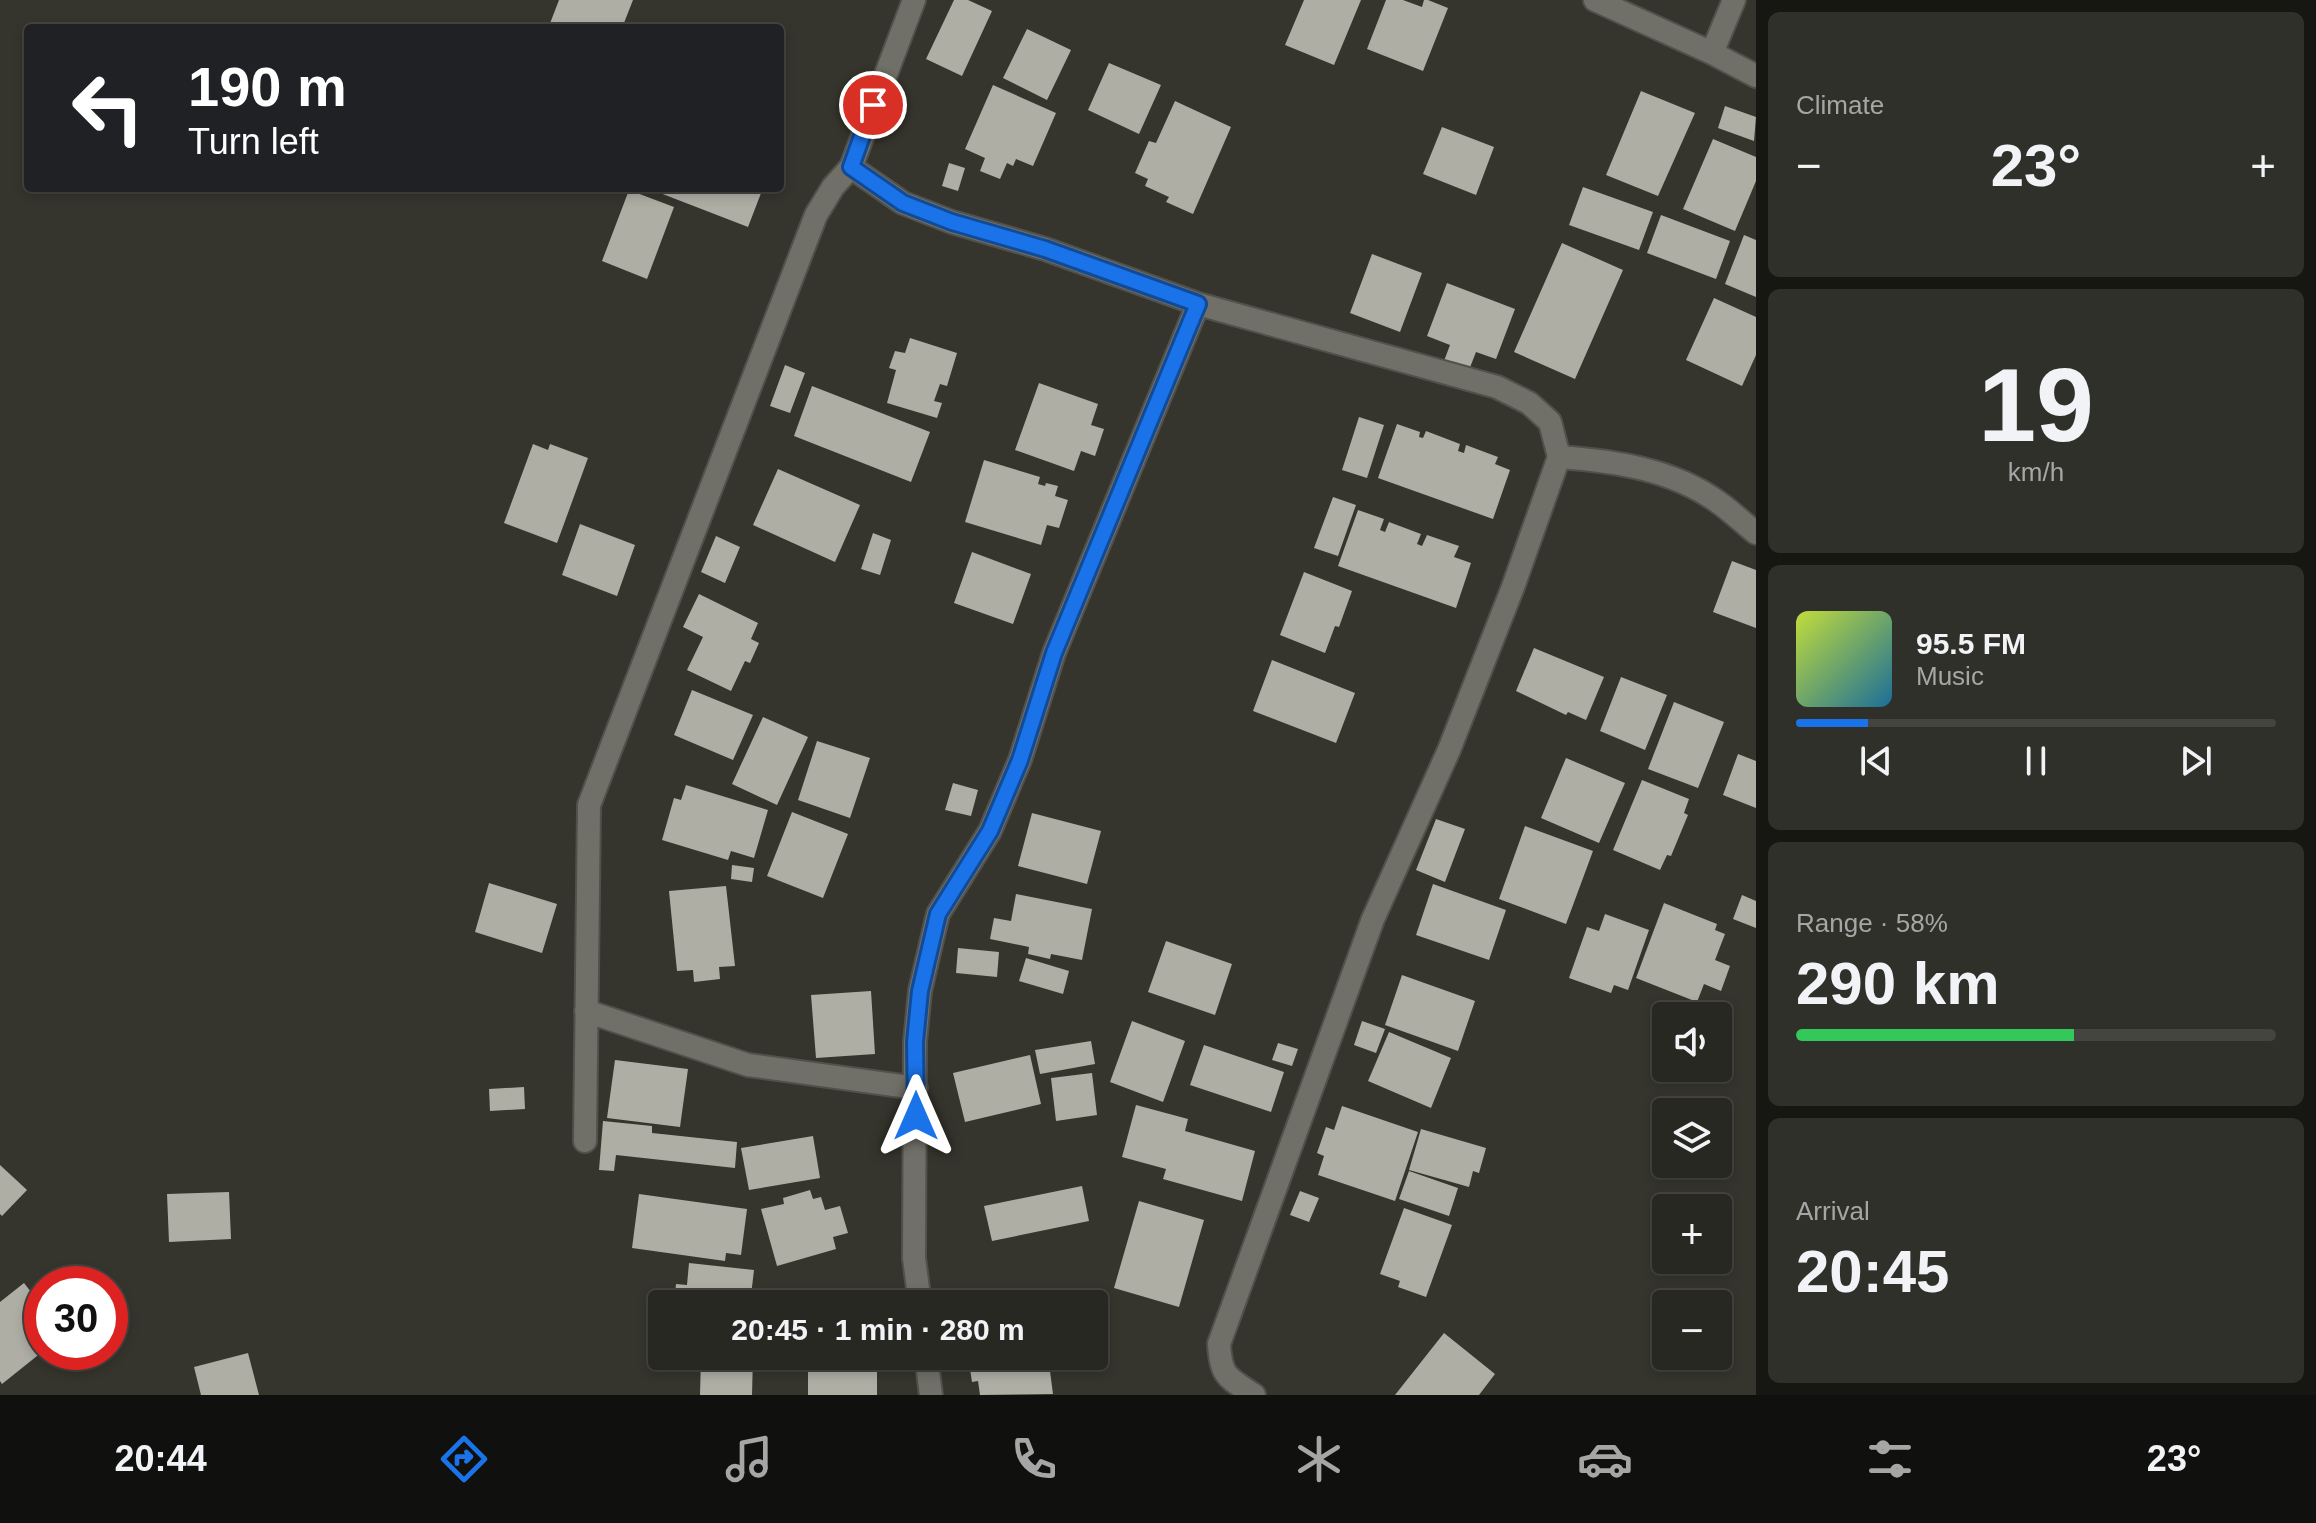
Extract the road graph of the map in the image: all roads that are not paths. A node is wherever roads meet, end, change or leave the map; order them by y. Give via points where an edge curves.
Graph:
1 (914, 0) edge
2 (1595, 0) edge
3 (1734, 0) edge
4 (1712, 53) junction
5 (1756, 76) edge
6 (851, 167) junction
7 (1198, 304) junction
8 (1559, 457) junction
9 (1756, 533) edge
10 (586, 1011) junction
11 (916, 1088) junction
12 (585, 1141) dead end
13 (918, 1290) edge
14 (928, 1370) edge
15 (931, 1395) edge
16 (1254, 1395) edge

1 - 6 street
2 - 4 street
3 - 4 street
4 - 5 street
6 - 7 street via 903,203
6 - 10 street via 816,215 589,805
7 - 8 street via 1497,387 1529,403 1550,422
7 - 11 street via 1054,653 1020,760 990,831 938,914 920,991
8 - 9 street via 1670,476 1718,502
8 - 16 street via 1449,750 1373,919 1219,1344 1220,1367
10 - 11 street via 748,1065
10 - 12 street
11 - 13 street
14 - 15 street

